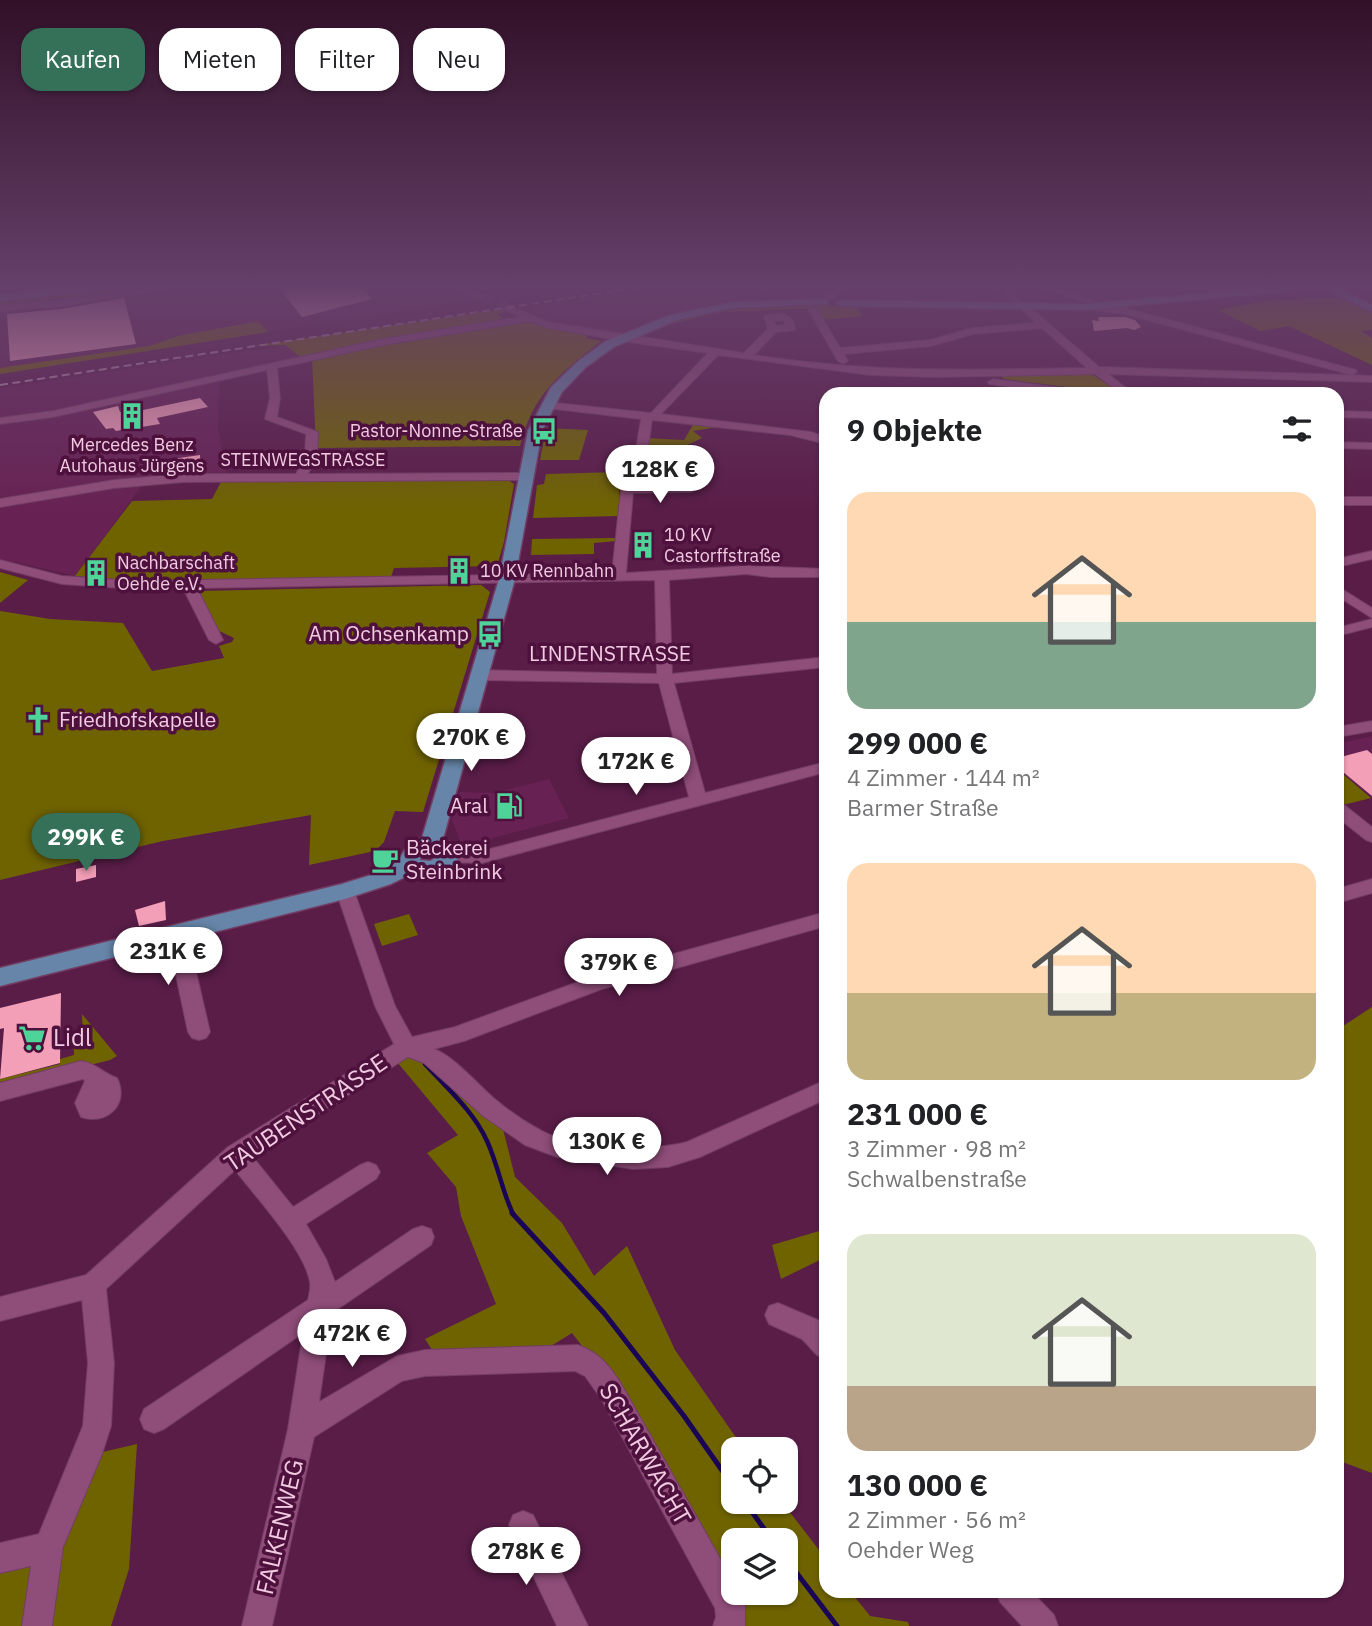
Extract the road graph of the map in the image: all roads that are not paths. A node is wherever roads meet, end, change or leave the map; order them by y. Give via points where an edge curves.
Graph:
1 (320, 361) edge
2 (588, 361) edge
3 (707, 361) edge
4 (782, 361) edge
5 (843, 361) edge
6 (1085, 361) edge
7 (1311, 361) edge
8 (848, 370) junction
9 (1096, 370) junction
10 (273, 375) junction
11 (992, 377) junction
12 (1372, 378) edge
13 (991, 387) edge
14 (1047, 387) edge
15 (1119, 387) edge
16 (546, 405) junction
17 (1344, 414) edge
18 (1372, 415) edge
19 (650, 416) junction
20 (0, 422) edge
21 (819, 438) edge
22 (1344, 444) edge
23 (1372, 446) edge
24 (300, 477) junction
25 (525, 477) junction
26 (631, 484) junction
27 (691, 488) dead end
28 (1344, 501) edge
29 (1372, 501) edge
30 (0, 503) edge
31 (1372, 555) edge
32 (1344, 561) edge
33 (0, 564) edge
34 (819, 573) edge
35 (619, 576) junction
36 (662, 576) junction
37 (507, 579) junction
38 (188, 585) junction
39 (1344, 595) edge
40 (1372, 614) edge
41 (1372, 623) edge
42 (1344, 630) edge
43 (216, 640) dead end
44 (819, 663) edge
45 (478, 675) junction
46 (665, 679) junction
47 (1372, 726) edge
48 (1344, 731) edge
49 (819, 769) edge
50 (699, 802) junction
51 (1344, 814) edge
52 (1372, 836) edge
53 (430, 843) junction
54 (449, 858) junction
55 (411, 864) junction
56 (1372, 886) edge
57 (345, 891) junction
58 (1344, 894) edge
59 (819, 921) edge
60 (177, 933) junction
61 (0, 977) edge
62 (199, 1032) dead end
63 (406, 1047) junction
64 (101, 1083) dead end
65 (0, 1092) edge
66 (819, 1092) edge
67 (236, 1154) junction
68 (368, 1172) dead end
69 (289, 1222) junction
70 (422, 1237) dead end
71 (93, 1285) junction
72 (321, 1307) junction
73 (0, 1310) edge
74 (778, 1315) dead end
75 (819, 1339) edge
76 (154, 1419) dead end
77 (302, 1429) junction
78 (523, 1525) dead end
79 (48, 1547) junction
80 (0, 1558) edge
81 (1017, 1598) edge
82 (730, 1624) edge
83 (37, 1626) edge
84 (257, 1626) edge
85 (573, 1626) edge
86 (1043, 1626) edge

1 - 10 street
2 - 16 main road
3 - 19 street
4 - 8 street
5 - 8 street
6 - 9 street
7 - 12 street
8 - 11 street
9 - 11 street
9 - 12 street
9 - 15 street
10 - 20 street
10 - 24 street via 271,419 312,432 311,455
11 - 13 street
11 - 14 street
16 - 19 street
16 - 25 main road via 537,422
17 - 18 street
19 - 21 street
19 - 26 street
22 - 23 street
24 - 25 street, STEINWEGSTRASSE
24 - 30 street, STEINWEGSTRASSE via 136,481
25 - 37 main road
26 - 27 street
26 - 35 street
28 - 29 street
31 - 32 street
33 - 38 street via 87,583
34 - 36 street via 746,570
35 - 36 street
35 - 37 street
36 - 46 street
37 - 38 street
37 - 45 main road
38 - 43 street
39 - 40 street
41 - 42 street
44 - 46 street, LINDENSTRASSE
45 - 46 street, LINDENSTRASSE
45 - 53 main road
46 - 50 street
47 - 48 street
49 - 50 street
50 - 54 street via 482,857
51 - 52 street
53 - 54 main road via 447,849
53 - 55 main road via 413,850
54 - 55 main road via 434,869
55 - 57 main road
56 - 58 street
57 - 60 main road
57 - 63 street, TAUBENSTRASSE via 385,1006
59 - 63 street via 597,983 457,1035
60 - 61 main road
60 - 62 street
63 - 66 street via 432,1057 491,1109 533,1138 557,1147 633,1158 660,1158 692,1150
63 - 67 street, TAUBENSTRASSE
64 - 65 street via 89,1071 81,1070
67 - 69 street, FALKENWEG
67 - 71 street, TAUBENSTRASSE
68 - 69 street
69 - 72 street, FALKENWEG via 318,1266 323,1284
70 - 72 street
71 - 73 street, TAUBENSTRASSE
71 - 79 street via 102,1363 97,1426
72 - 76 street
72 - 77 street, FALKENWEG
74 - 75 street
77 - 82 street, SCHARWACHT via 397,1368 578,1358 594,1367 611,1391 730,1605
77 - 84 street, FALKENWEG
78 - 85 street
79 - 80 street
79 - 83 street
81 - 86 street

